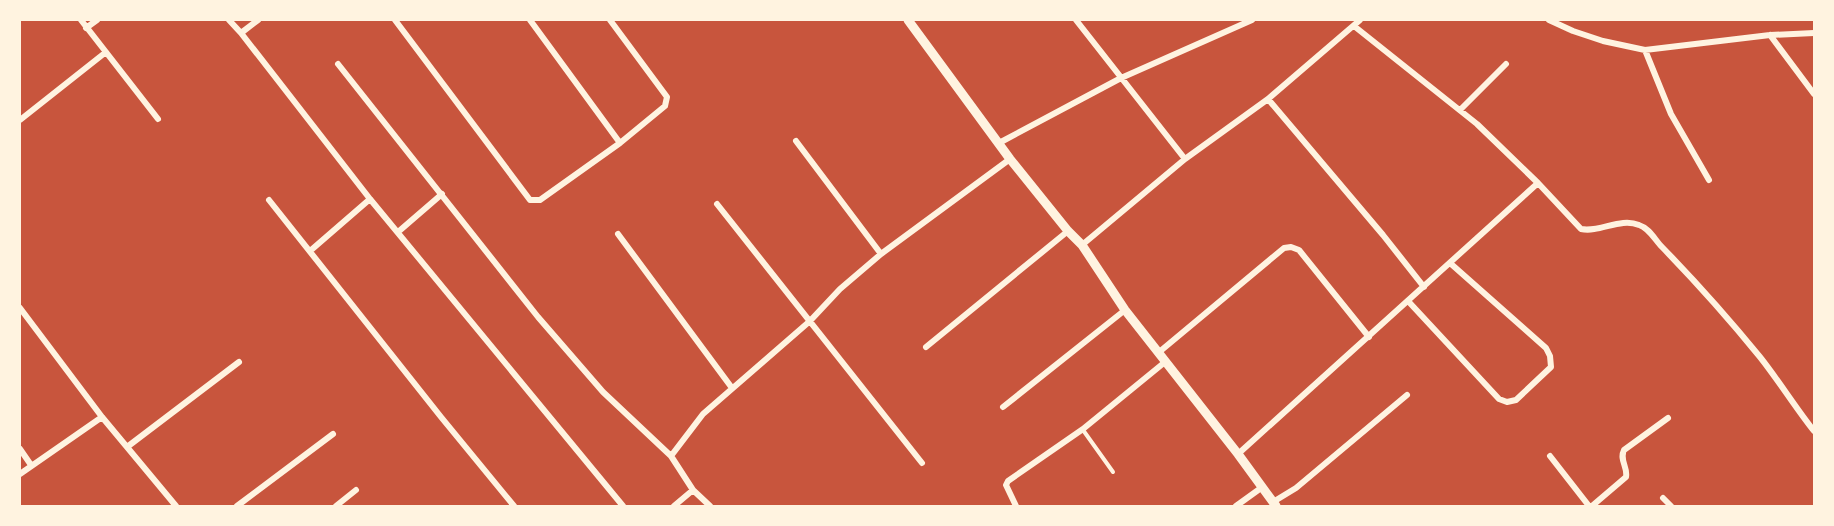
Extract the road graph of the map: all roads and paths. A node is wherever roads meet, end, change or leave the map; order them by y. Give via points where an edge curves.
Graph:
1 (81, 20) edge
2 (97, 20) edge
3 (229, 20) edge
4 (258, 20) edge
5 (395, 20) edge
6 (530, 20) edge
7 (610, 20) edge
8 (908, 20) edge
9 (1076, 20) edge
10 (1233, 20) edge
11 (1252, 20) edge
12 (1549, 20) edge
13 (1358, 21) edge
14 (1238, 26) junction
15 (86, 28) junction
16 (241, 33) junction
17 (1815, 33) edge
18 (1770, 35) junction
19 (1645, 50) junction
20 (106, 52) junction
21 (338, 64) dead end
22 (1506, 64) dead end
23 (1121, 78) junction
24 (1815, 94) edge
25 (1268, 99) junction
26 (1461, 110) junction
27 (158, 119) dead end
28 (20, 120) edge
29 (795, 141) dead end
30 (620, 143) junction
31 (999, 143) junction
32 (1010, 159) junction
33 (1185, 159) junction
34 (1709, 180) dead end
35 (1538, 183) junction
36 (441, 194) junction
37 (370, 199) junction
38 (269, 200) dead end
39 (717, 204) dead end
40 (1068, 231) junction
41 (398, 232) junction
42 (618, 234) dead end
43 (1082, 245) junction
44 (309, 251) junction
45 (881, 254) junction
46 (1450, 263) junction
47 (1424, 287) junction
48 (1408, 301) junction
49 (20, 308) edge
50 (1125, 310) junction
51 (810, 321) junction
52 (1369, 337) junction
53 (926, 347) dead end
54 (1158, 353) junction
55 (239, 362) dead end
56 (1165, 362) junction
57 (732, 388) junction
58 (1407, 395) dead end
59 (1003, 407) dead end
60 (102, 417) junction
61 (1668, 418) dead end
62 (1083, 429) junction
63 (1815, 431) edge
64 (333, 434) dead end
65 (127, 447) junction
66 (20, 449) edge
67 (1238, 454) junction
68 (671, 456) junction
69 (1550, 456) dead end
70 (922, 463) dead end
71 (32, 465) junction
72 (1113, 472) dead end
73 (20, 474) edge
74 (1261, 488) junction
75 (356, 490) dead end
76 (693, 490) junction
77 (1663, 498) dead end
78 (1274, 504) edge
79 (176, 507) edge
80 (237, 507) edge
81 (336, 507) edge
82 (514, 507) edge
83 (623, 507) edge
84 (674, 507) edge
85 (710, 507) edge
86 (1016, 507) edge
87 (1236, 507) edge
88 (1591, 507) edge
89 (1671, 507) edge

1 - 15 street
2 - 15 street
3 - 16 street
4 - 16 street
5 - 30 street via 530,200 540,200
6 - 30 street
7 - 30 street via 667,97 665,106
8 - 31 main road
9 - 23 street
10 - 14 street
11 - 14 street
12 - 19 street via 1603,41
13 - 25 street
13 - 26 street
14 - 23 street
15 - 20 street
16 - 37 street
17 - 18 street
18 - 19 street
18 - 24 street
19 - 34 street via 1671,114
20 - 27 street
20 - 28 street
21 - 36 street
22 - 26 street
23 - 31 street
23 - 33 street
25 - 33 street
25 - 47 street
26 - 35 street
29 - 45 street
31 - 32 main road
32 - 40 main road
32 - 45 street
33 - 43 street
35 - 46 street
35 - 63 street via 1581,229 1619,223 1644,227 1760,357
36 - 41 street
36 - 68 street via 603,392
37 - 41 street
37 - 44 street
38 - 44 street
39 - 51 street
40 - 43 main road
40 - 53 street
41 - 83 street
42 - 57 street
43 - 50 main road
44 - 82 street
45 - 51 street
46 - 47 street
46 - 48 street via 1546,348 1550,356 1551,367 1516,400 1499,399
47 - 48 street
48 - 52 street
49 - 60 street
50 - 54 main road
50 - 59 street
51 - 57 street
51 - 70 street
52 - 54 street via 1299,250 1291,247 1284,248
52 - 67 street
54 - 56 main road
55 - 65 street
56 - 62 street
56 - 67 main road
57 - 68 street via 704,414
58 - 78 street
60 - 65 street
60 - 71 street
61 - 88 street via 1624,450 1626,477
62 - 72 lane
62 - 86 street via 1008,481 1007,490
64 - 80 street
65 - 79 street
66 - 71 street
67 - 74 main road
68 - 76 street
69 - 88 street
71 - 73 street
74 - 78 main road
74 - 87 street
75 - 81 street
76 - 84 street
76 - 85 street
77 - 89 street

